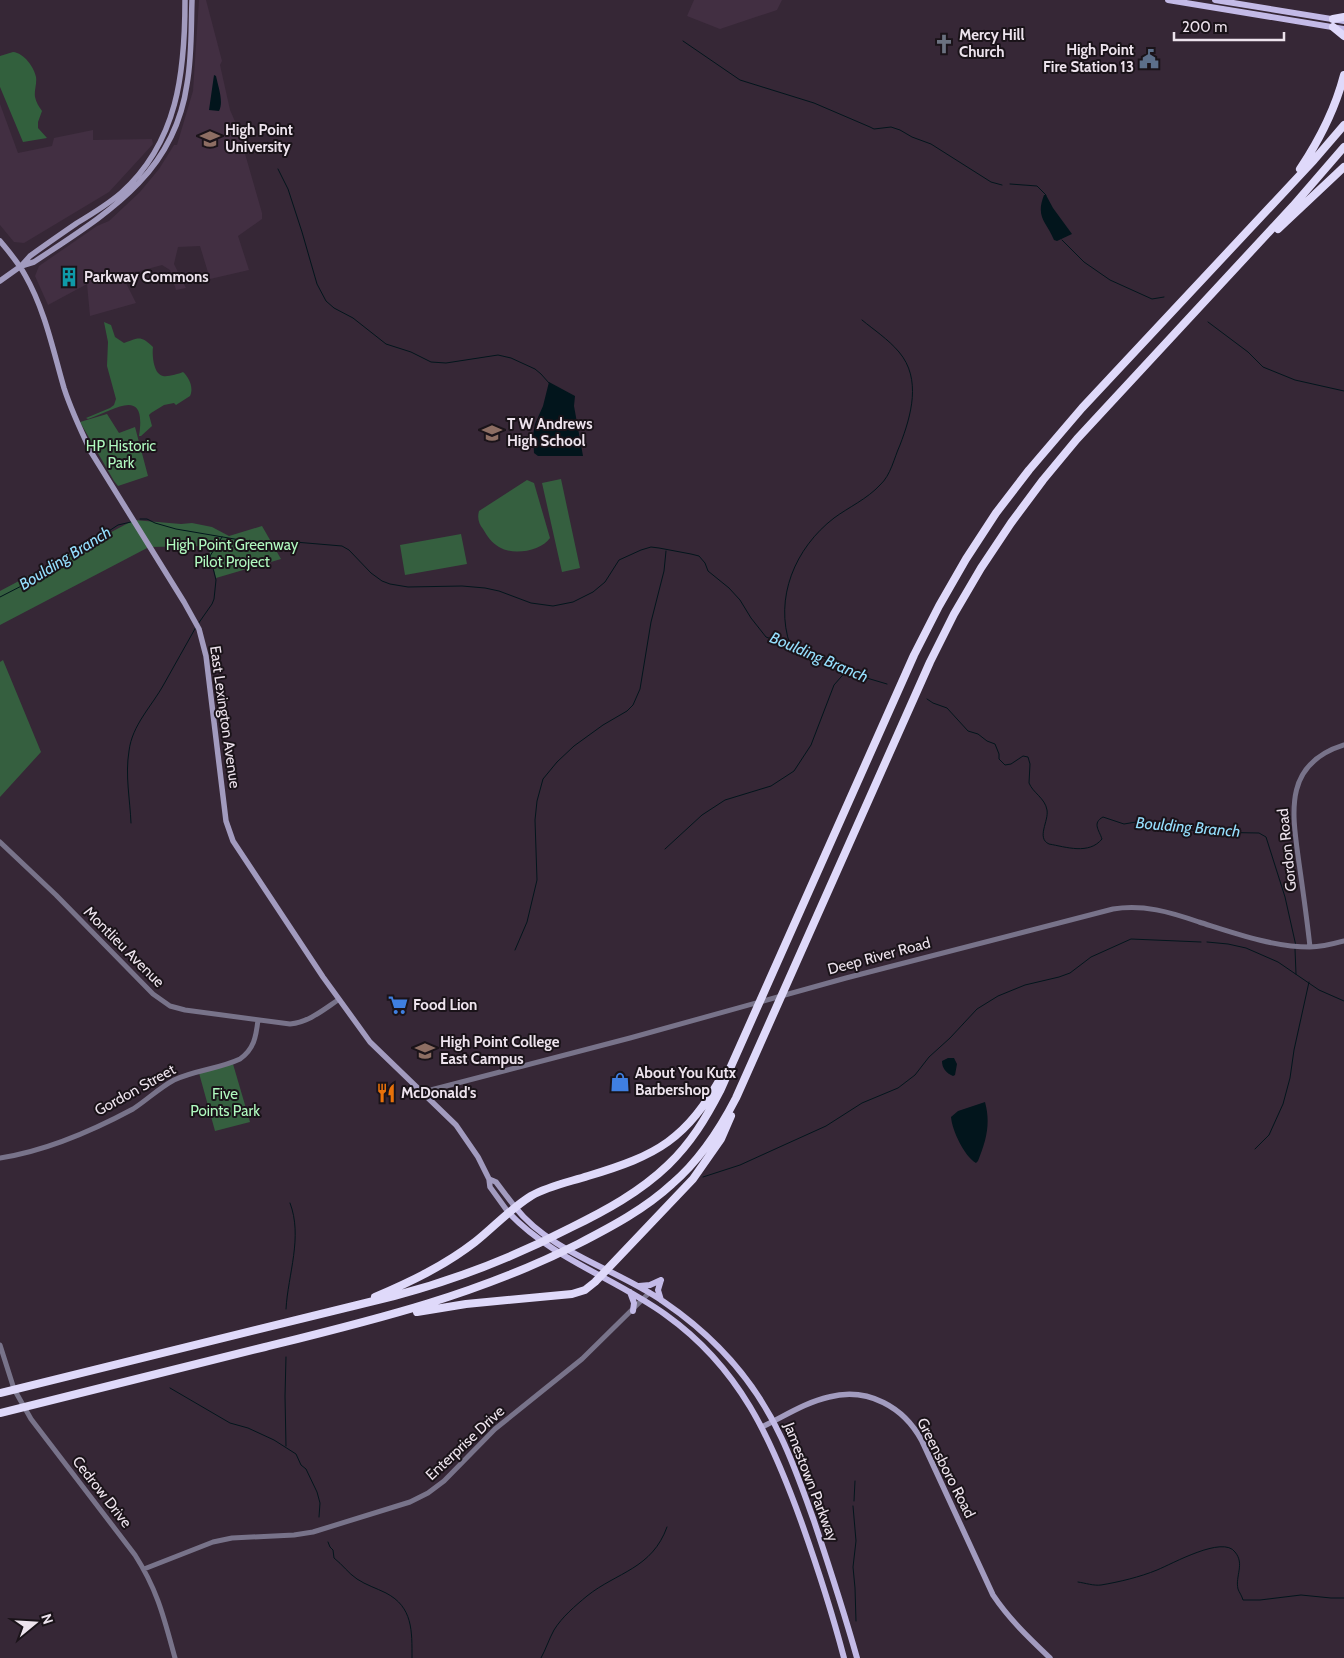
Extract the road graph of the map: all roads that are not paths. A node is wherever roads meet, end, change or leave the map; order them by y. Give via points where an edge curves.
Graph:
1 (185, 0) edge
2 (192, 0) edge
3 (1168, 0) edge
4 (1216, 0) edge
5 (1344, 17) edge
6 (1344, 21) edge
7 (1333, 23) junction
8 (1344, 29) edge
9 (1344, 36) edge
10 (1344, 75) edge
11 (180, 82) junction
12 (1344, 125) edge
13 (172, 135) junction
14 (163, 137) junction
15 (1344, 147) edge
16 (156, 161) junction
17 (1344, 167) edge
18 (134, 184) junction
19 (1289, 185) junction
20 (0, 241) edge
21 (20, 266) junction
22 (1231, 274) junction
23 (0, 281) edge
24 (1344, 745) edge
25 (0, 842) edge
26 (1344, 941) edge
27 (1310, 947) junction
28 (338, 1000) junction
29 (258, 1020) junction
30 (746, 1033) junction
31 (741, 1086) junction
32 (423, 1092) junction
33 (0, 1158) edge
34 (512, 1210) junction
35 (604, 1273) junction
36 (638, 1286) junction
37 (630, 1292) junction
38 (649, 1293) junction
39 (643, 1300) junction
40 (661, 1300) junction
41 (355, 1305) junction
42 (633, 1310) junction
43 (379, 1319) junction
44 (0, 1345) edge
45 (0, 1393) edge
46 (0, 1413) edge
47 (774, 1421) junction
48 (762, 1427) junction
49 (144, 1569) junction
50 (175, 1658) edge
51 (844, 1658) edge
52 (857, 1658) edge
53 (1050, 1658) edge

1 - 11 main road
2 - 13 main road via 187,84
3 - 7 main road
4 - 7 main road
5 - 7 highway
6 - 7 main road
7 - 8 main road
7 - 9 highway
10 - 19 highway via 1324,130
11 - 13 main road via 181,98 170,130
11 - 14 main road
12 - 19 highway
13 - 16 main road
14 - 16 main road via 165,140
14 - 18 main road
15 - 22 highway
16 - 18 main road
17 - 22 highway
18 - 21 main road via 108,211 34,262
19 - 30 highway via 1064,428 1012,491 971,551 914,655
20 - 21 main road, East Lexington Avenue
21 - 23 main road
21 - 28 main road, East Lexington Avenue via 38,301 64,390 91,452 199,629 206,656 229,833
22 - 31 highway via 1059,460 976,576 926,670
24 - 27 street, Gordon Road via 1323,754 1311,764 1302,775 1295,796 1294,823
25 - 29 street, Montlieu Avenue via 162,1002 185,1010
26 - 27 street, Deep River Road
27 - 32 street, Deep River Road via 1234,932 1156,909 1127,907 953,950
28 - 29 street, Montlieu Avenue via 300,1023
28 - 32 main road, East Lexington Avenue via 370,1042
29 - 33 street, Gordon Street via 253,1044 240,1059 178,1078 131,1110 81,1133 27,1153
30 - 34 highway via 705,1105 669,1141 633,1162 544,1190
30 - 41 highway via 702,1124 678,1154 640,1188 578,1224 506,1258 432,1285
31 - 35 highway via 726,1129 704,1166
31 - 43 highway via 720,1128 700,1156 672,1185 639,1209 513,1274
32 - 34 main road, Jamestown Parkway via 458,1127
34 - 35 main road, Jamestown Parkway
34 - 35 main road, Jamestown Parkway via 531,1234 548,1246
34 - 41 highway via 475,1242 433,1270
35 - 36 main road, Jamestown Parkway
35 - 37 main road, Jamestown Parkway
35 - 43 highway via 588,1288 577,1293 459,1305
36 - 38 main road, Jamestown Parkway
36 - 40 main road via 661,1280 658,1290
37 - 39 main road, Jamestown Parkway
37 - 42 main road
38 - 39 street, Enterprise Drive
38 - 40 main road, Jamestown Parkway
39 - 42 street, Enterprise Drive
39 - 48 main road, Jamestown Parkway via 678,1323 708,1351 740,1391
40 - 47 main road, Jamestown Parkway via 694,1324 725,1354
41 - 45 highway
42 - 49 street, Enterprise Drive via 582,1360 487,1436 428,1493 410,1502 313,1532 213,1542
43 - 46 highway
44 - 49 street, Cedrow Drive via 19,1400 31,1419
47 - 48 main road, Greensboro Road
47 - 52 main road, Jamestown Parkway via 814,1521
47 - 53 main road, Greensboro Road via 820,1399 840,1395 870,1397 898,1410 922,1442 993,1594 1015,1624
48 - 51 main road, Jamestown Parkway via 783,1472 803,1528
49 - 50 street, Cedrow Drive via 158,1596

